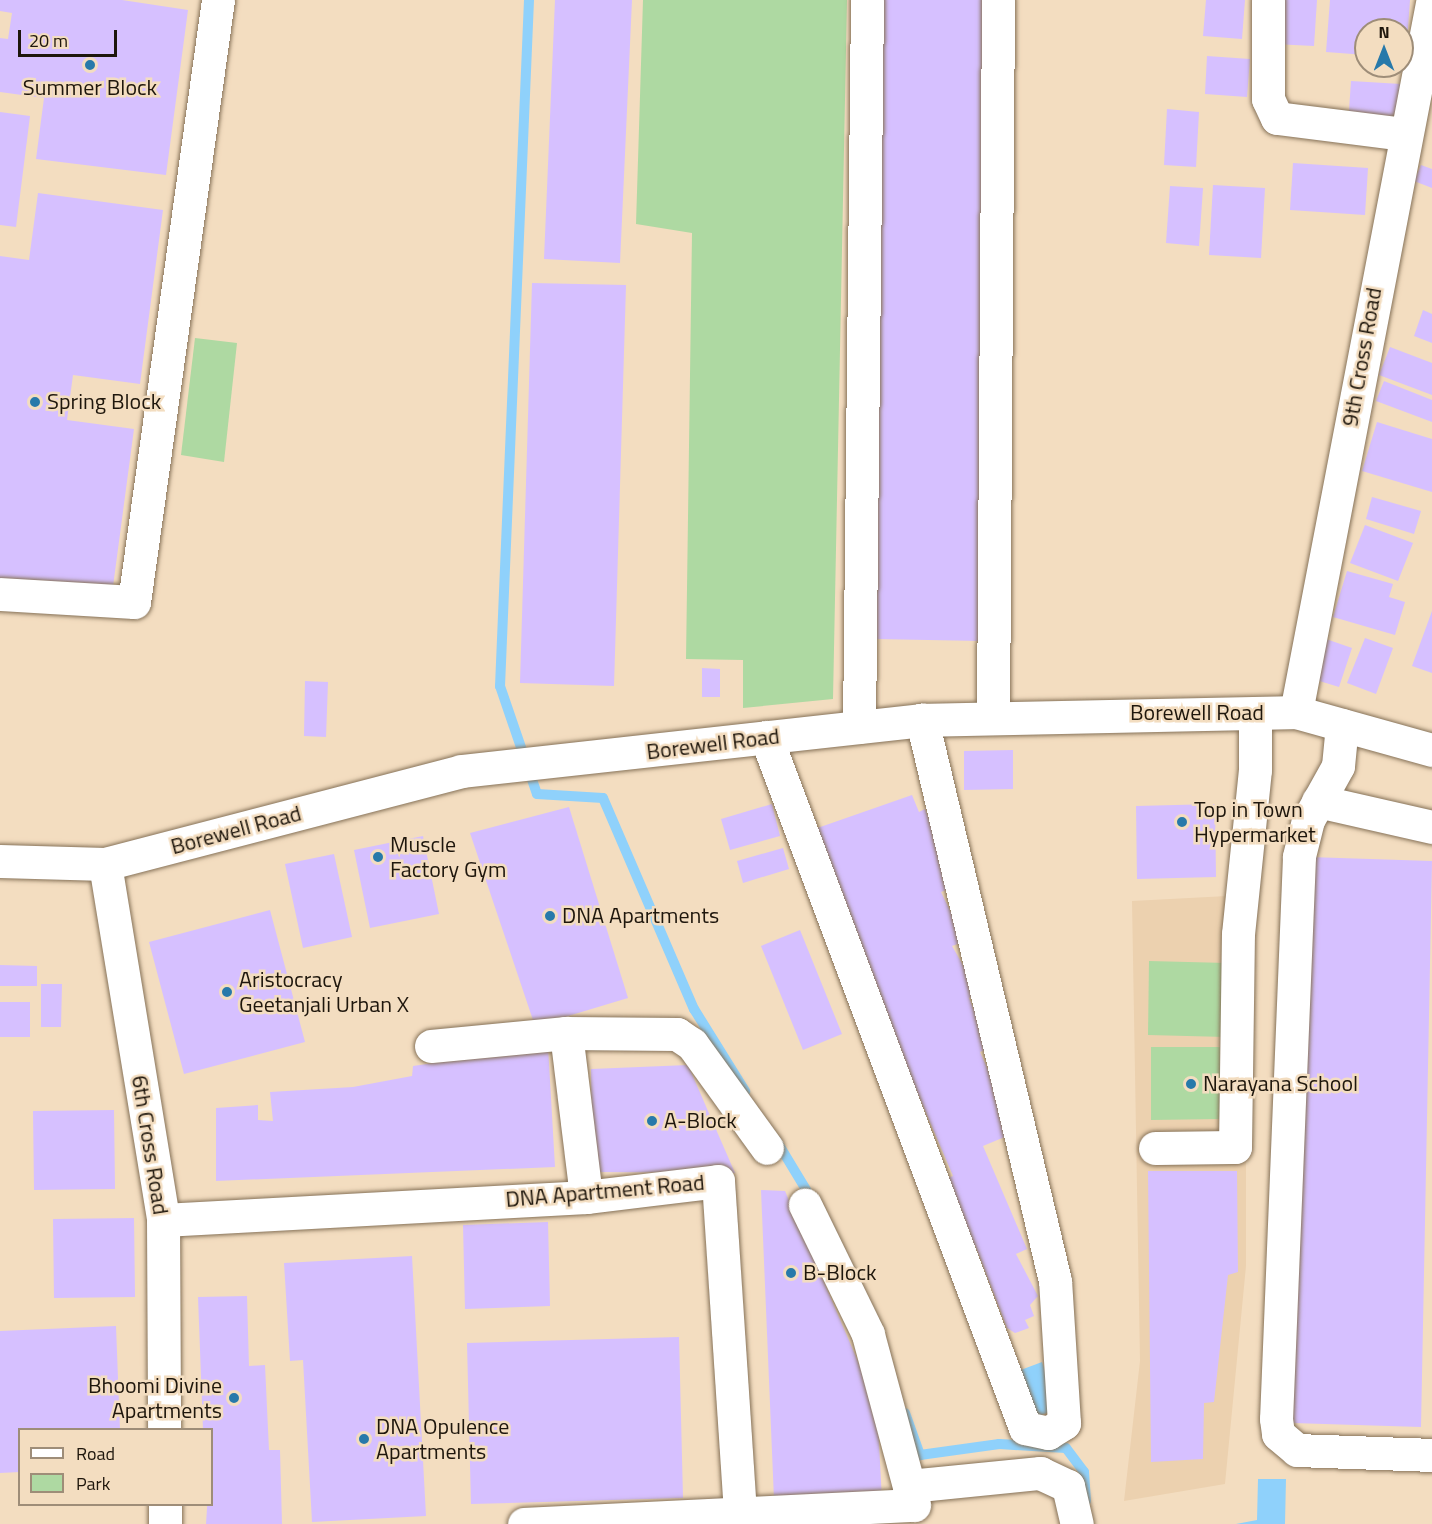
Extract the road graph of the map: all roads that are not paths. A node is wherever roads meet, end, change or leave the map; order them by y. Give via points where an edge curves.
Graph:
1 (218, 0) edge
2 (867, 0) edge
3 (998, 0) edge
4 (1268, 0) edge
5 (1432, 3) edge
6 (1403, 134) junction
7 (0, 594) edge
8 (1296, 712) junction
9 (1255, 713) junction
10 (993, 717) junction
11 (922, 720) junction
12 (1342, 725) junction
13 (859, 727) junction
14 (766, 738) junction
15 (1432, 750) edge
16 (1318, 801) junction
17 (1432, 827) edge
18 (0, 861) edge
19 (105, 864) junction
20 (566, 1033) junction
21 (431, 1046) dead end
22 (767, 1148) dead end
23 (1155, 1148) dead end
24 (586, 1197) junction
25 (805, 1205) dead end
26 (163, 1220) junction
27 (165, 1428) edge
28 (1432, 1455) edge
29 (909, 1486) junction
30 (165, 1506) edge
31 (740, 1510) junction
32 (165, 1524) edge
33 (524, 1524) edge
34 (1077, 1524) edge

1 - 7 street via 134,602
2 - 13 street
3 - 10 street
4 - 6 street via 1268,99 1278,118
5 - 6 street, 9th Cross Road
6 - 8 street, 9th Cross Road
8 - 9 street, Borewell Road
8 - 12 street, Borewell Road
9 - 10 street, Borewell Road
9 - 23 street via 1255,770 1238,934 1235,1147
10 - 11 street, Borewell Road
11 - 13 street, Borewell Road
11 - 14 street via 1055,1281 1064,1423 1048,1433 1025,1428
12 - 15 street, Borewell Road
12 - 16 street via 1338,766
13 - 14 street, Borewell Road
14 - 19 street, Borewell Road via 461,771
16 - 17 street
16 - 28 street via 1299,857 1278,1434 1297,1450
18 - 19 street, Borewell Road
19 - 26 street, 6th Cross Road
20 - 21 street
20 - 22 street via 677,1034 692,1044
20 - 24 street
24 - 26 street, DNA Apartment Road
24 - 31 street, DNA Apartment Road via 718,1181
25 - 29 street via 868,1334
26 - 27 street, 6th Cross Road
29 - 31 street via 914,1506
29 - 34 street via 1040,1473 1068,1486
30 - 32 street
31 - 33 street

